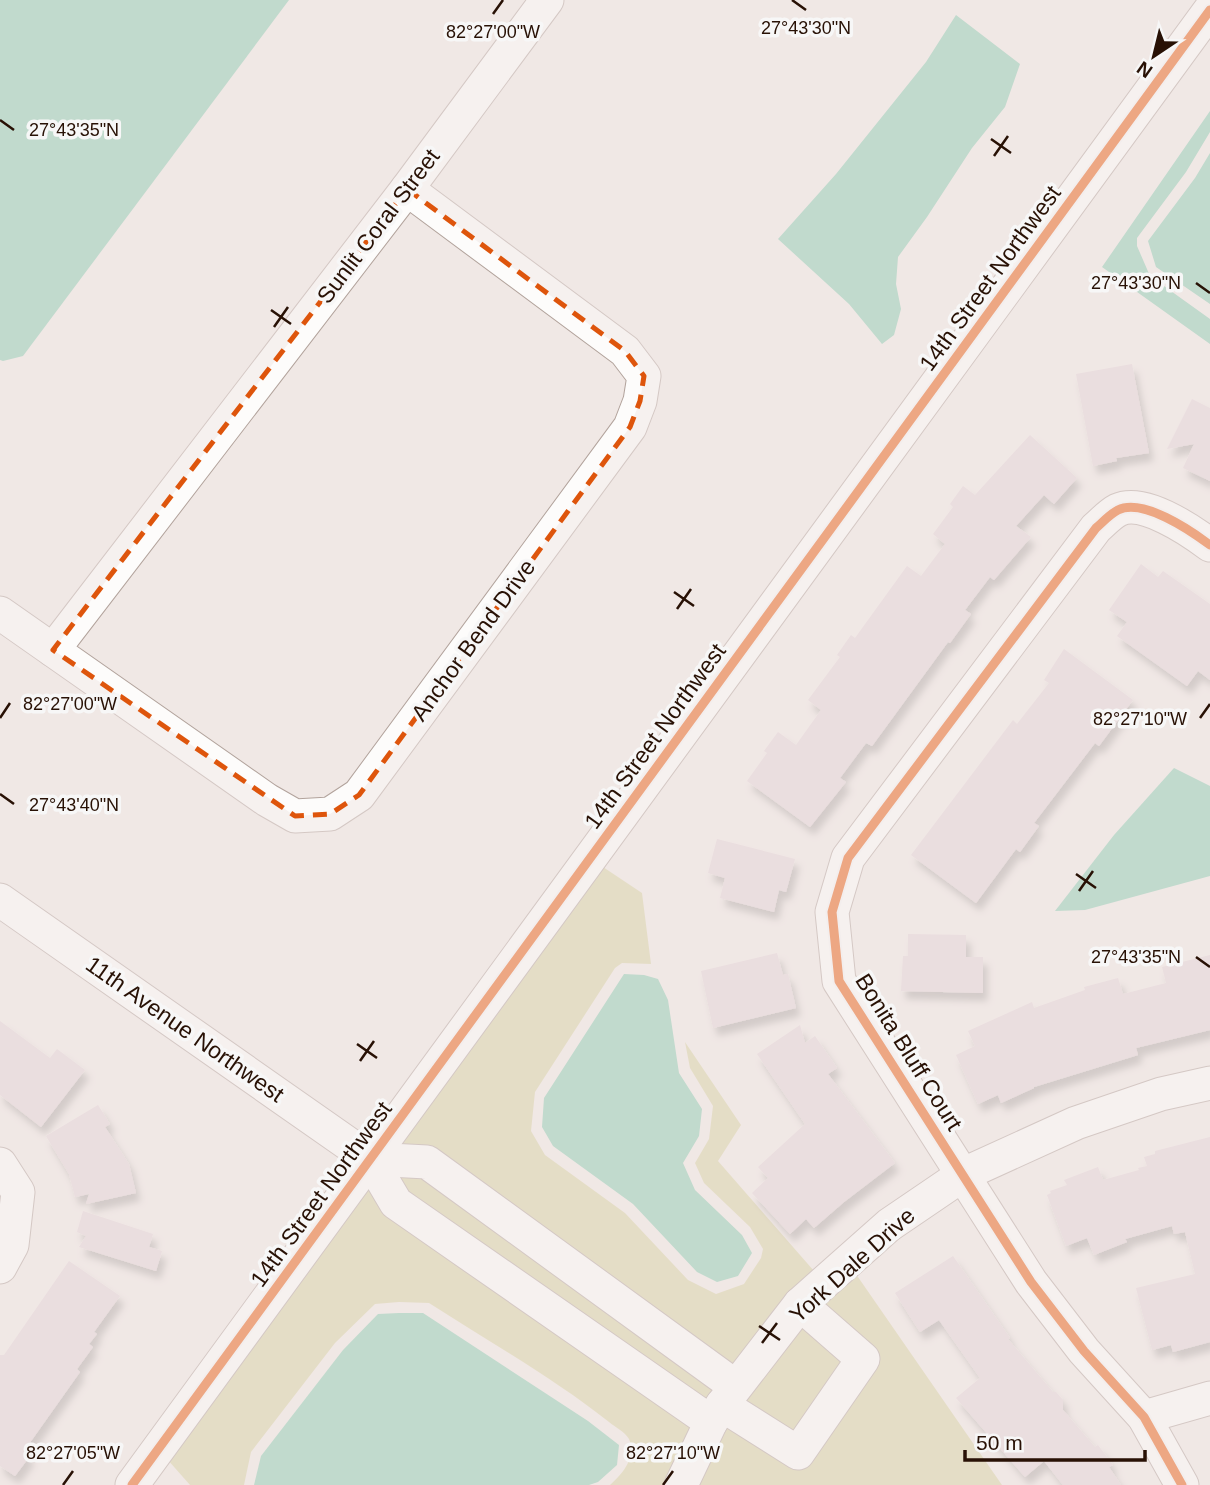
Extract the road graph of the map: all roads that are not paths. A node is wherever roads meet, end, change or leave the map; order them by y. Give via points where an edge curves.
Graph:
1 (547, 0) edge
2 (1210, 10) edge
3 (407, 189) junction
4 (1210, 545) edge
5 (0, 613) edge
6 (53, 650) junction
7 (0, 900) edge
8 (1210, 1083) edge
9 (370, 1159) junction
10 (0, 1164) edge
11 (964, 1174) junction
12 (0, 1268) edge
13 (800, 1304) junction
14 (1210, 1398) edge
15 (723, 1404) junction
16 (1144, 1417) junction
17 (132, 1485) edge
18 (681, 1485) edge
19 (1182, 1485) edge

1 - 3 street, Sunlit Coral Street
2 - 9 street, 14th Street Northwest
3 - 6 street, Sunlit Coral Street
3 - 6 street, Anchor Bend Drive via 625,351 644,376 630,427 359,795 330,814 295,816
4 - 11 street, Bonita Bluff Court via 1149,509 1119,509 1096,528 848,858 832,912 839,981
5 - 6 street, Anchor Bend Drive
7 - 9 street, 11th Avenue Northwest
8 - 11 street, York Dale Drive via 1076,1123
9 - 15 street, 11th Avenue Northwest via 396,1203
9 - 15 street via 427,1162
9 - 17 street, 14th Street Northwest
10 - 12 street via 18,1192 12,1245
11 - 13 street, York Dale Drive via 889,1226
11 - 16 street, Bonita Bluff Court via 1031,1282 1084,1351
13 - 15 street, York Dale Drive
13 - 15 street via 863,1359 797,1452
14 - 16 street
15 - 18 street, York Dale Drive
16 - 19 street, Bonita Bluff Court

